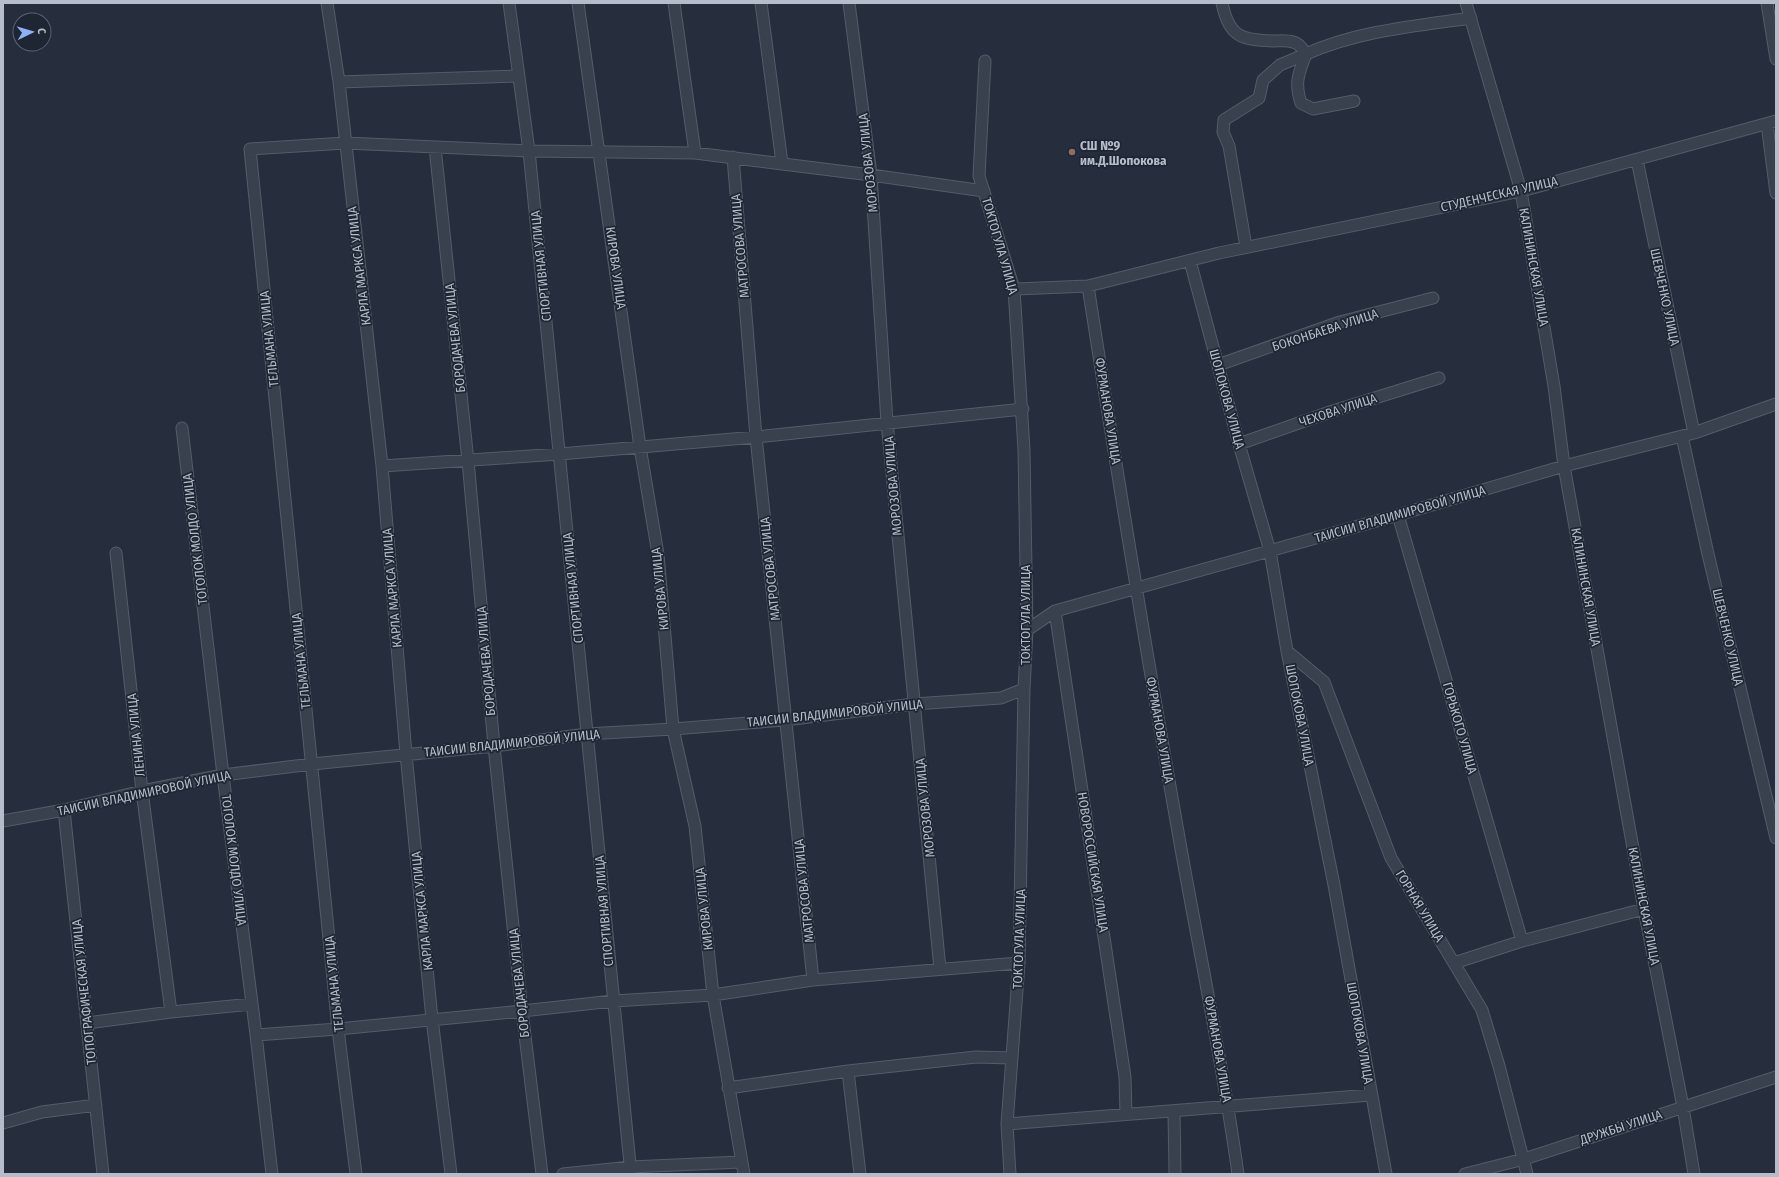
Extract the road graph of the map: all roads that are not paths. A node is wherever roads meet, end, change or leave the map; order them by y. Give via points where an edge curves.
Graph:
1 (326, 3) edge
2 (508, 3) edge
3 (578, 3) edge
4 (674, 3) edge
5 (761, 3) edge
6 (849, 3) edge
7 (1222, 3) edge
8 (1466, 3) edge
9 (1767, 3) edge
10 (1470, 18) junction
11 (1306, 54) junction
12 (1776, 59) edge
13 (985, 61) dead end
14 (518, 76) junction
15 (339, 82) junction
16 (1354, 101) dead end
17 (1771, 122) edge
18 (345, 143) junction
19 (435, 147) junction
20 (529, 151) junction
21 (600, 153) junction
22 (694, 153) junction
23 (733, 157) junction
24 (1637, 160) junction
25 (782, 163) junction
26 (871, 175) junction
27 (984, 190) junction
28 (1521, 192) junction
29 (1776, 193) edge
30 (1246, 247) junction
31 (1190, 261) junction
32 (1088, 286) junction
33 (1014, 289) junction
34 (1433, 298) dead end
35 (1218, 365) junction
36 (1439, 378) dead end
37 (1776, 404) edge
38 (1023, 409) junction
39 (887, 422) junction
40 (182, 428) dead end
41 (1694, 433) junction
42 (1682, 436) junction
43 (756, 437) junction
44 (1239, 444) junction
45 (640, 446) junction
46 (560, 454) junction
47 (468, 461) junction
48 (382, 466) junction
49 (1564, 466) junction
50 (1398, 515) junction
51 (1270, 551) junction
52 (116, 553) dead end
53 (1136, 588) junction
54 (1055, 611) junction
55 (1027, 630) junction
56 (1287, 651) junction
57 (1024, 688) junction
58 (914, 704) junction
59 (785, 720) junction
60 (674, 729) junction
61 (587, 734) junction
62 (494, 746) junction
63 (406, 754) junction
64 (312, 764) junction
65 (223, 775) junction
66 (142, 791) junction
67 (64, 810) junction
68 (3, 821) edge
69 (1776, 838) edge
70 (1644, 909) junction
71 (1522, 941) junction
72 (1019, 963) junction
73 (1454, 963) junction
74 (940, 968) junction
75 (813, 980) junction
76 (714, 995) junction
77 (613, 1001) junction
78 (252, 1004) junction
79 (171, 1012) junction
80 (522, 1012) junction
81 (432, 1019) junction
82 (87, 1024) junction
83 (338, 1029) junction
84 (256, 1035) junction
85 (1012, 1058) junction
86 (848, 1071) junction
87 (1776, 1077) edge
88 (728, 1088) junction
89 (1371, 1095) junction
90 (96, 1105) junction
91 (1229, 1106) junction
92 (1683, 1107) junction
93 (1174, 1111) junction
94 (1126, 1114) junction
95 (3, 1123) edge
96 (1007, 1124) junction
97 (1524, 1159) junction
98 (741, 1162) junction
99 (631, 1171) edge
100 (103, 1174) edge
101 (272, 1174) edge
102 (356, 1174) edge
103 (451, 1174) edge
104 (542, 1174) edge
105 (563, 1174) edge
106 (744, 1174) edge
107 (860, 1174) edge
108 (1010, 1174) edge
109 (1175, 1174) edge
110 (1238, 1174) edge
111 (1386, 1174) edge
112 (1465, 1174) edge
113 (1528, 1174) edge
114 (1694, 1174) edge

1 - 15 street, КАРЛА МАРКСА УЛИЦА
2 - 14 street, СПОРТИВНАЯ УЛИЦА
3 - 21 street, КИРОВА УЛИЦА
4 - 22 street
5 - 25 street
6 - 26 street, МОРОЗОВА УЛИЦА
7 - 11 street via 1226,20 1235,33 1255,41 1293,42
8 - 10 street, КАЛИНИНСКАЯ УЛИЦА
9 - 12 street
10 - 11 street via 1379,32 1330,43
10 - 28 street, КАЛИНИНСКАЯ УЛИЦА
11 - 16 street via 1297,90 1301,103 1313,109
11 - 30 street via 1280,65 1263,80 1259,98 1224,120 1223,132 1229,146
13 - 27 street, ТОКТОГУЛА УЛИЦА via 979,176
14 - 15 street
14 - 20 street, СПОРТИВНАЯ УЛИЦА
15 - 18 street, КАРЛА МАРКСА УЛИЦА
17 - 24 street, СТУДЕНЧЕСКАЯ УЛИЦА
17 - 29 street
18 - 19 street
18 - 48 street, КАРЛА МАРКСА УЛИЦА
18 - 64 street, ТЕЛЬМАНА УЛИЦА via 250,149
19 - 20 street
19 - 47 street, БОРОДАЧЕВА УЛИЦА
20 - 21 street
20 - 46 street, СПОРТИВНАЯ УЛИЦА
21 - 22 street
21 - 45 street, КИРОВА УЛИЦА
22 - 23 street
23 - 25 street
23 - 43 street, МАТРОСОВА УЛИЦА
24 - 28 street, СТУДЕНЧЕСКАЯ УЛИЦА
24 - 41 street, ШЕВЧЕНКО УЛИЦА
25 - 26 street
26 - 27 street
26 - 39 street, МОРОЗОВА УЛИЦА
27 - 33 street, ТОКТОГУЛА УЛИЦА
28 - 30 street, СТУДЕНЧЕСКАЯ УЛИЦА
28 - 49 street, КАЛИНИНСКАЯ УЛИЦА via 1554,386
30 - 31 street, СТУДЕНЧЕСКАЯ УЛИЦА
31 - 32 street
31 - 35 street, ШОПОКОВА УЛИЦА
32 - 33 street
32 - 53 street, ФУРМАНОВА УЛИЦА
33 - 38 street, ТОКТОГУЛА УЛИЦА
34 - 35 street, БОКОНБАЕВА УЛИЦА via 1340,322
35 - 44 street, ШОПОКОВА УЛИЦА
36 - 44 street, ЧЕХОВА УЛИЦА
37 - 41 street, ТАИСИИ ВЛАДИМИРОВОЙ УЛИЦА
38 - 39 street
38 - 55 street, ТОКТОГУЛА УЛИЦА
39 - 43 street
39 - 58 street, МОРОЗОВА УЛИЦА
40 - 65 street, ТОГОЛОК МОЛДО УЛИЦА
41 - 42 street, ТАИСИИ ВЛАДИМИРОВОЙ УЛИЦА
42 - 49 street, ТАИСИИ ВЛАДИМИРОВОЙ УЛИЦА
42 - 69 street, ШЕВЧЕНКО УЛИЦА
43 - 45 street
43 - 59 street, МАТРОСОВА УЛИЦА
44 - 51 street, ШОПОКОВА УЛИЦА
45 - 46 street
45 - 60 street, КИРОВА УЛИЦА via 658,554
46 - 47 street
46 - 61 street, СПОРТИВНАЯ УЛИЦА
47 - 48 street
47 - 62 street, БОРОДАЧЕВА УЛИЦА
48 - 63 street, КАРЛА МАРКСА УЛИЦА
49 - 50 street, ТАИСИИ ВЛАДИМИРОВОЙ УЛИЦА
49 - 70 street, КАЛИНИНСКАЯ УЛИЦА
50 - 51 street, ТАИСИИ ВЛАДИМИРОВОЙ УЛИЦА
50 - 71 street, ГОРЬКОГО УЛИЦА
51 - 53 street, ТАИСИИ ВЛАДИМИРОВОЙ УЛИЦА
51 - 56 street, ШОПОКОВА УЛИЦА
52 - 66 street, ЛЕНИНА УЛИЦА
53 - 54 street, ТАИСИИ ВЛАДИМИРОВОЙ УЛИЦА
53 - 91 street, ФУРМАНОВА УЛИЦА via 1177,828
54 - 55 street, ТАИСИИ ВЛАДИМИРОВОЙ УЛИЦА
54 - 94 street, НОВОРОССИЙСКАЯ УЛИЦА via 1125,1077
55 - 57 street, ТОКТОГУЛА УЛИЦА
56 - 73 street, ГОРНАЯ УЛИЦА via 1324,682 1391,858
56 - 89 street, ШОПОКОВА УЛИЦА via 1334,885
57 - 58 street, ТАИСИИ ВЛАДИМИРОВОЙ УЛИЦА via 1001,698
57 - 72 street, ТОКТОГУЛА УЛИЦА
58 - 59 street, ТАИСИИ ВЛАДИМИРОВОЙ УЛИЦА
58 - 74 street, МОРОЗОВА УЛИЦА
59 - 60 street, ТАИСИИ ВЛАДИМИРОВОЙ УЛИЦА
59 - 75 street, МАТРОСОВА УЛИЦА
60 - 61 street, ТАИСИИ ВЛАДИМИРОВОЙ УЛИЦА
60 - 76 street, КИРОВА УЛИЦА via 695,826
61 - 62 street, ТАИСИИ ВЛАДИМИРОВОЙ УЛИЦА
61 - 77 street, СПОРТИВНАЯ УЛИЦА
62 - 63 street, ТАИСИИ ВЛАДИМИРОВОЙ УЛИЦА
62 - 80 street, БОРОДАЧЕВА УЛИЦА
63 - 64 street, ТАИСИИ ВЛАДИМИРОВОЙ УЛИЦА
63 - 81 street, КАРЛА МАРКСА УЛИЦА
64 - 65 street, ТАИСИИ ВЛАДИМИРОВОЙ УЛИЦА
64 - 83 street, ТЕЛЬМАНА УЛИЦА
65 - 66 street, ТАИСИИ ВЛАДИМИРОВОЙ УЛИЦА
65 - 78 street, ТОГОЛОК МОЛДО УЛИЦА
66 - 67 street, ТАИСИИ ВЛАДИМИРОВОЙ УЛИЦА
66 - 79 street, ЛЕНИНА УЛИЦА
67 - 68 street, ТАИСИИ ВЛАДИМИРОВОЙ УЛИЦА
67 - 82 street, ТОПОГРАФИЧЕСКАЯ УЛИЦА
70 - 71 street
70 - 92 street, КАЛИНИНСКАЯ УЛИЦА
71 - 73 street
72 - 74 street
72 - 85 street, ТОКТОГУЛА УЛИЦА
73 - 97 street, ГОРНАЯ УЛИЦА via 1482,1010 1500,1066
74 - 75 street
75 - 76 street
76 - 77 street
76 - 88 street, КИРОВА УЛИЦА
77 - 80 street
77 - 99 street, СПОРТИВНАЯ УЛИЦА
78 - 79 street
78 - 84 street, ТОГОЛОК МОЛДО УЛИЦА
79 - 82 street
80 - 81 street
80 - 104 street, БОРОДАЧЕВА УЛИЦА
81 - 83 street
81 - 103 street, КАРЛА МАРКСА УЛИЦА
82 - 90 street, ТОПОГРАФИЧЕСКАЯ УЛИЦА
83 - 84 street
83 - 102 street, ТЕЛЬМАНА УЛИЦА
84 - 101 street, ТОГОЛОК МОЛДО УЛИЦА
85 - 86 street via 976,1057
85 - 96 street, ТОКТОГУЛА УЛИЦА
86 - 88 street
86 - 107 street
87 - 92 street, ДРУЖБЫ УЛИЦА
88 - 98 street, КИРОВА УЛИЦА
89 - 91 street
89 - 111 street, ШОПОКОВА УЛИЦА
90 - 95 street via 42,1112
90 - 100 street, ТОПОГРАФИЧЕСКАЯ УЛИЦА
91 - 93 street
91 - 110 street, ФУРМАНОВА УЛИЦА
92 - 97 street, ДРУЖБЫ УЛИЦА
92 - 114 street, КАЛИНИНСКАЯ УЛИЦА
93 - 94 street
93 - 109 street
94 - 96 street
96 - 108 street, ТОКТОГУЛА УЛИЦА
97 - 112 street, ДРУЖБЫ УЛИЦА
97 - 113 street, ГОРНАЯ УЛИЦА
98 - 99 street
98 - 106 street, КИРОВА УЛИЦА
99 - 105 street

